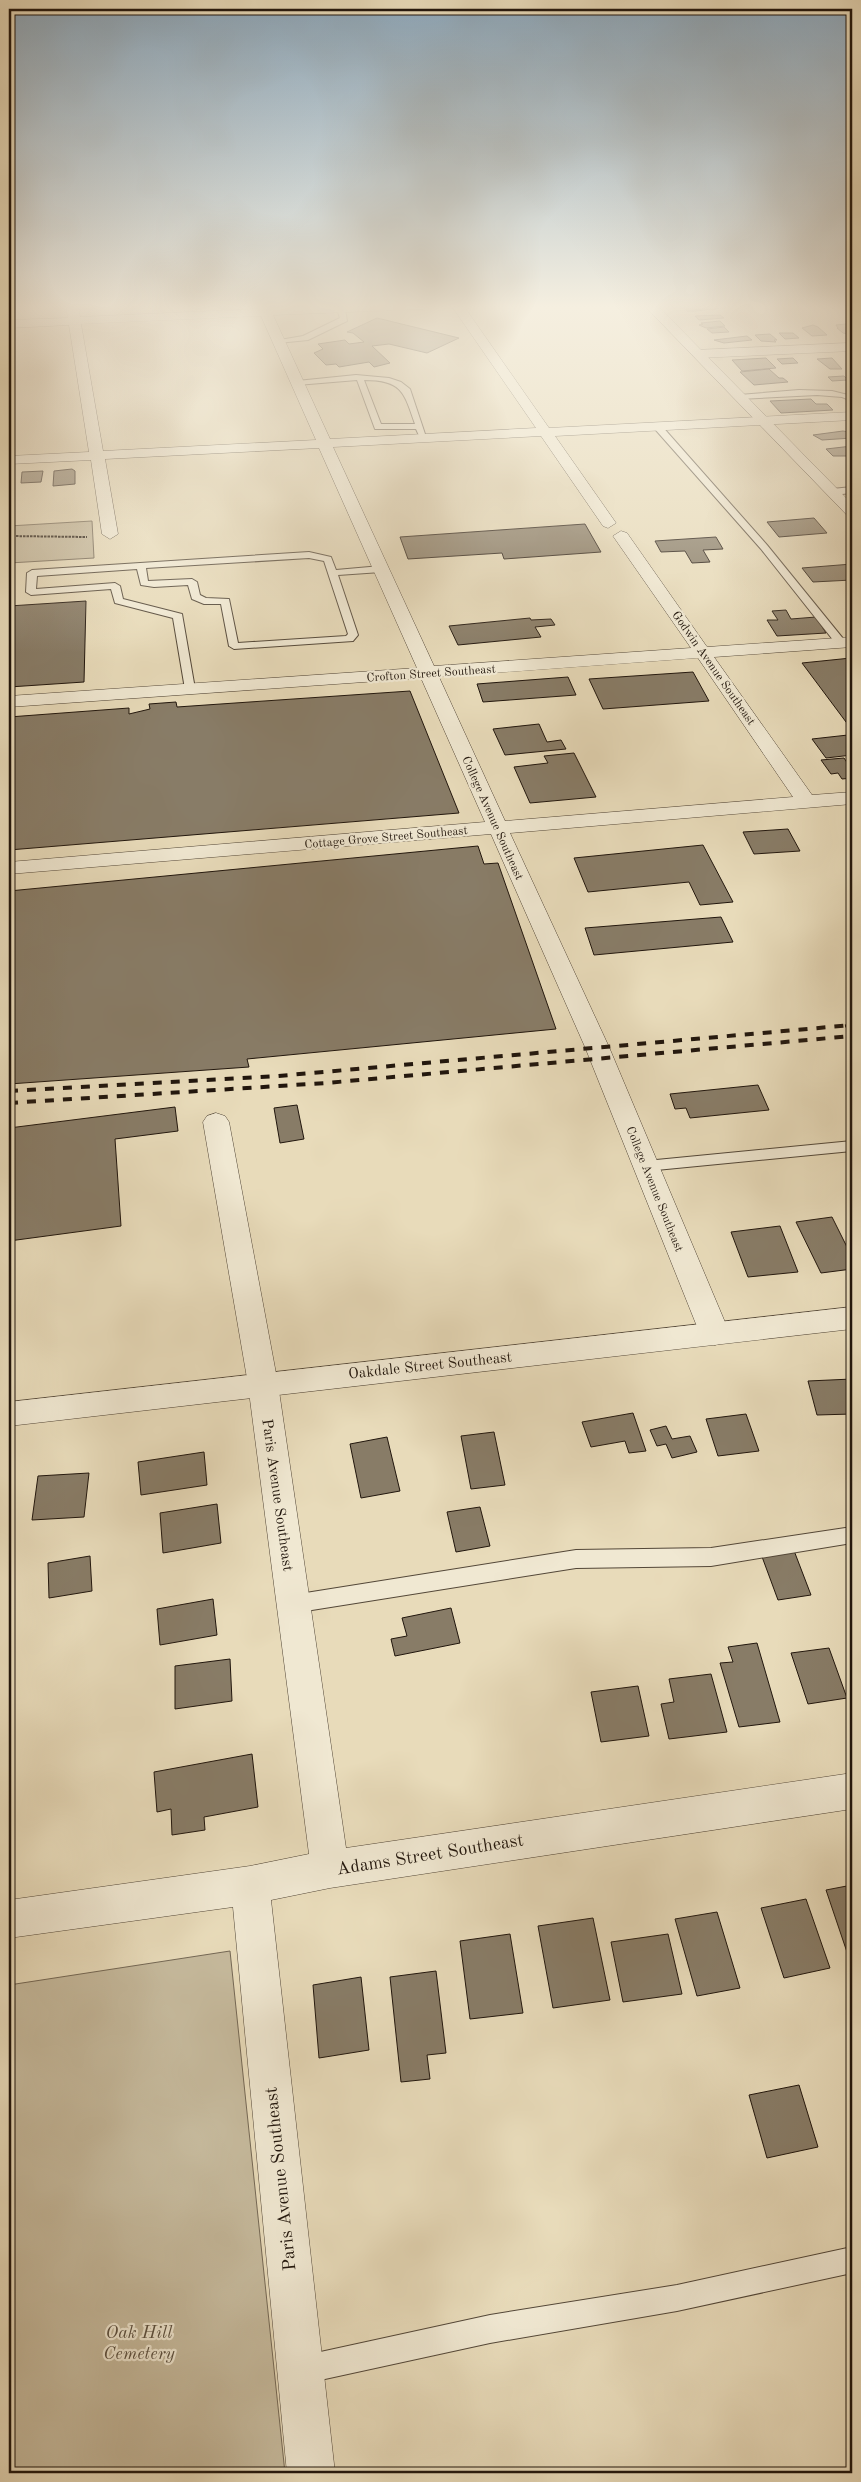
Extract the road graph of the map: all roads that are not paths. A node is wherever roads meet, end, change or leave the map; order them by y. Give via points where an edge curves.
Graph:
1 (91, 421) edge
2 (315, 421) edge
3 (375, 421) edge
4 (417, 421) edge
5 (539, 421) edge
6 (780, 421) edge
7 (762, 422) junction
8 (657, 426) junction
9 (546, 431) junction
10 (421, 432) junction
11 (326, 444) junction
12 (96, 456) junction
13 (9, 460) edge
14 (852, 490) edge
15 (832, 492) junction
16 (852, 512) edge
17 (608, 523) dead end
18 (110, 534) road end
19 (621, 536) dead end
20 (167, 564) junction
21 (141, 566) junction
22 (381, 570) junction
23 (333, 574) junction
24 (170, 583) junction
25 (847, 642) edge
26 (703, 653) junction
27 (428, 673) junction
28 (190, 690) junction
29 (9, 702) edge
30 (852, 798) edge
31 (806, 801) junction
32 (497, 827) junction
33 (9, 868) edge
34 (216, 1122) dead end
35 (852, 1146) edge
36 (646, 1166) junction
37 (852, 1318) edge
38 (715, 1334) junction
39 (262, 1384) junction
40 (9, 1414) edge
41 (852, 1535) edge
42 (293, 1604) junction
43 (852, 1791) edge
44 (330, 1869) junction
45 (250, 1885) junction
46 (9, 1919) edge
47 (852, 2260) edge
48 (300, 2370) junction
49 (311, 2473) edge

1 - 12 street
2 - 11 street, College Avenue Southeast
3 - 10 lane via 378,428
4 - 10 lane
5 - 9 street
6 - 7 street
7 - 8 street
7 - 15 street
8 - 9 street
8 - 25 lane
9 - 10 street
9 - 17 street
10 - 11 street
11 - 12 street
11 - 22 street, College Avenue Southeast
12 - 13 street
12 - 18 street
14 - 15 lane
15 - 16 street
19 - 26 street, Godwin Avenue Southeast
20 - 21 lane
20 - 23 lane via 309,555 328,558
20 - 24 lane
21 - 24 lane via 144,583
21 - 28 lane via 32,573 32,592 115,586 119,601 178,616
22 - 23 lane
22 - 27 street, College Avenue Southeast
23 - 24 lane via 353,635 349,638 234,646 225,601 204,601 194,597 192,582
25 - 26 street, Crofton Street Southeast
26 - 27 street, Crofton Street Southeast
26 - 31 street, Godwin Avenue Southeast
27 - 28 street, Crofton Street Southeast
27 - 32 street, College Avenue Southeast
28 - 29 street, Crofton Street Southeast
30 - 31 street, Cottage Grove Street Southeast
31 - 32 street, Cottage Grove Street Southeast
32 - 33 street, Cottage Grove Street Southeast
32 - 36 street, College Avenue Southeast via 597,1047
34 - 39 street, Paris Avenue Southeast
35 - 36 lane
36 - 38 street, College Avenue Southeast
37 - 38 street, Oakdale Street Southeast
38 - 39 street, Oakdale Street Southeast
39 - 40 street, Oakdale Street Southeast
39 - 42 street, Paris Avenue Southeast
41 - 42 lane via 711,1557 576,1559
42 - 44 street, Paris Avenue Southeast
43 - 44 street, Adams Street Southeast
44 - 45 street, Adams Street Southeast
45 - 46 street, Adams Street Southeast
45 - 48 street, Paris Avenue Southeast
47 - 48 lane via 677,2298 490,2329
48 - 49 street, Paris Avenue Southeast

